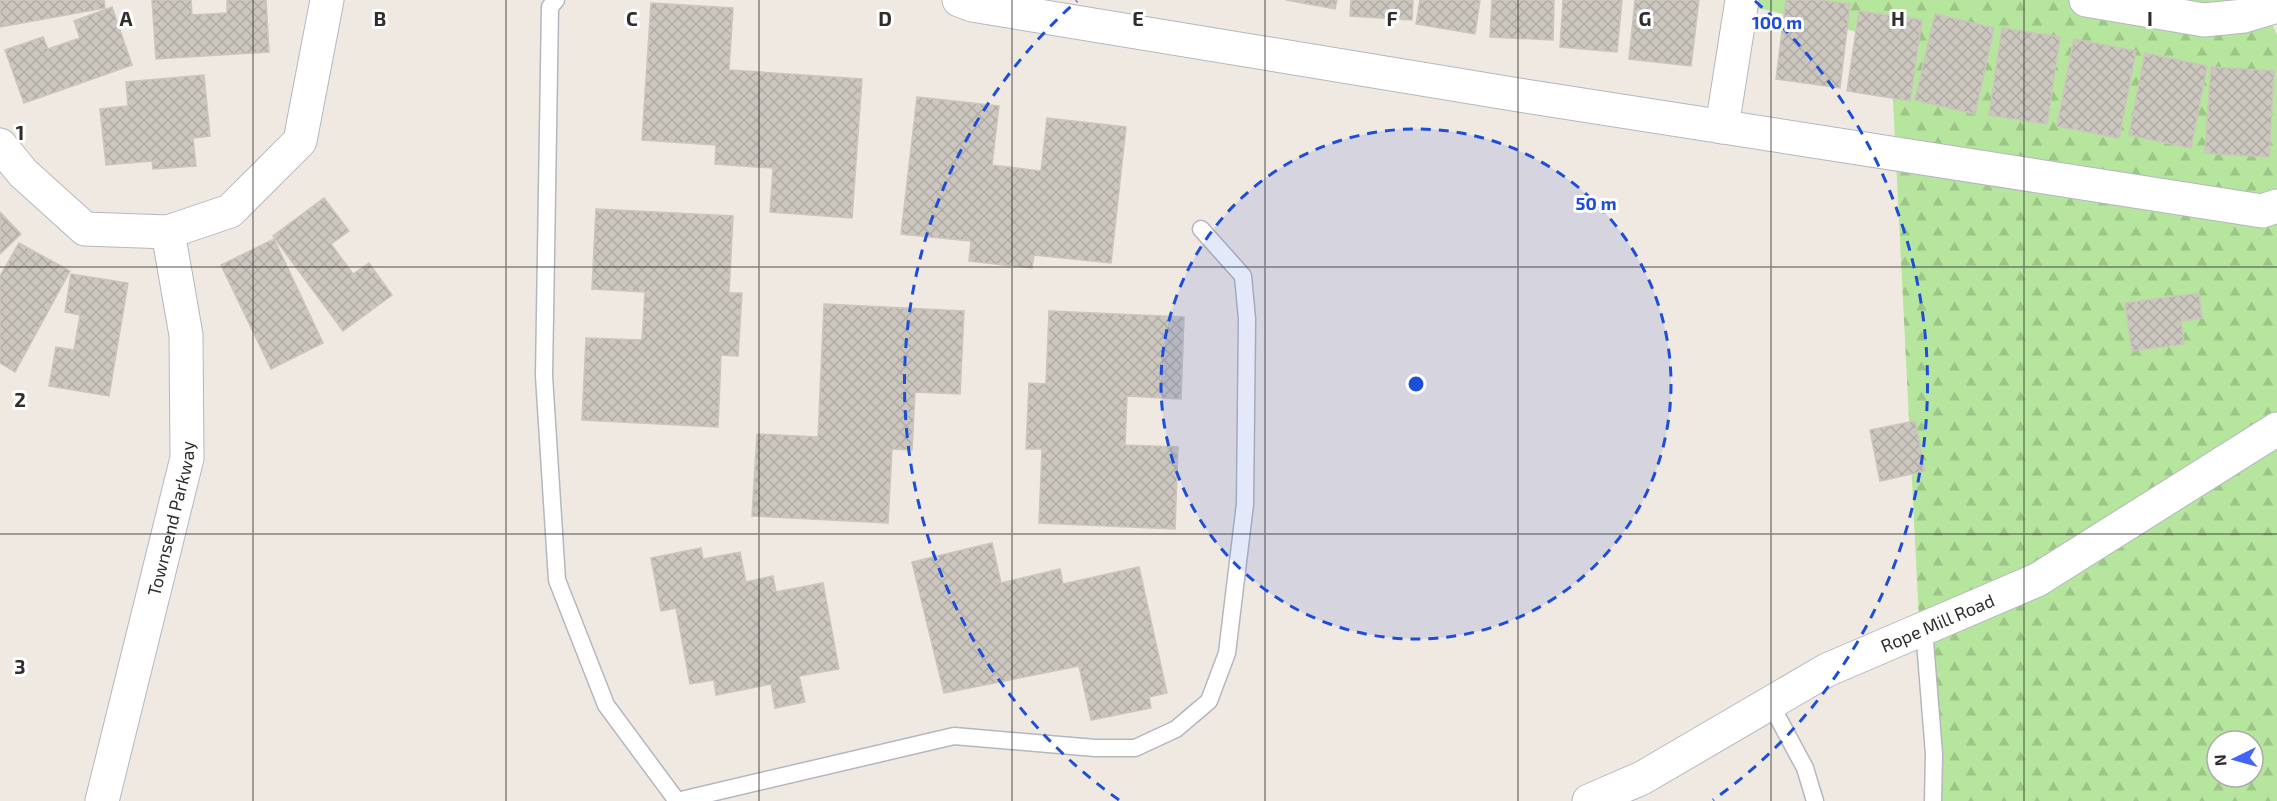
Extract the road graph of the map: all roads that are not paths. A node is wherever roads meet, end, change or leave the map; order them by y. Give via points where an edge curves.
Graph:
1 (327, 0) edge
2 (556, 0) edge
3 (959, 0) edge
4 (1742, 0) edge
5 (2086, 0) edge
6 (2277, 6) edge
7 (1722, 127) junction
8 (0, 145) edge
9 (2277, 206) edge
10 (1201, 229) dead end
11 (168, 232) junction
12 (2277, 429) edge
13 (1924, 628) junction
14 (1770, 703) junction
15 (102, 801) edge
16 (677, 801) edge
17 (1589, 801) edge
18 (1815, 801) edge
19 (1933, 801) edge

1 - 11 street via 300,141 230,211
2 - 16 lane via 550,7 544,376 557,580 606,705
3 - 7 street via 1163,39
4 - 7 street
5 - 6 street via 2205,20 2244,16
7 - 9 street via 2240,208 2262,211
8 - 11 street via 23,173 85,229
10 - 16 lane via 1243,276 1247,319 1245,504 1227,653 1209,701 1176,729 1135,748 954,736
11 - 15 street, Townsend Parkway via 186,335 187,458
12 - 13 street, Rope Mill Road via 2037,580
13 - 14 street, Rope Mill Road via 1827,670
13 - 19 lane via 1934,754
14 - 17 street, Rope Mill Road via 1642,778
14 - 18 lane via 1805,768

